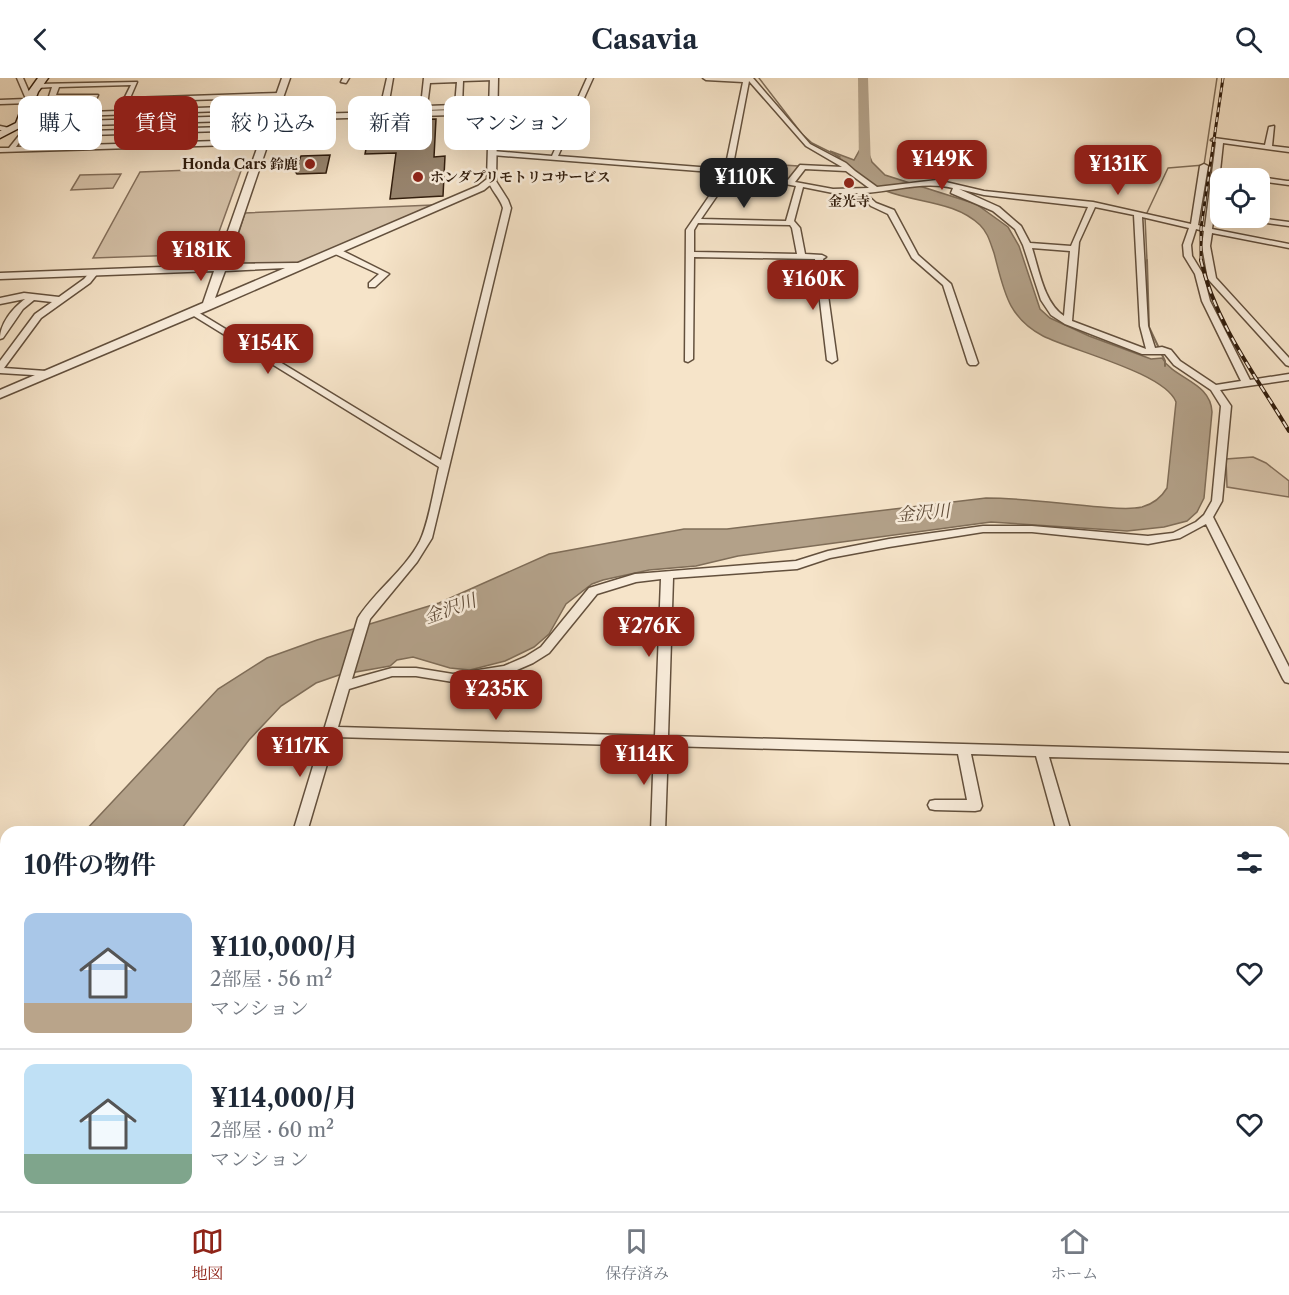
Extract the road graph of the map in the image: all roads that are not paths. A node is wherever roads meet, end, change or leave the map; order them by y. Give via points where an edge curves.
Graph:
1 (20, 78) edge
2 (286, 78) edge
3 (390, 78) edge
4 (494, 78) edge
5 (590, 78) edge
6 (706, 78) edge
7 (427, 79) edge
8 (749, 79) edge
9 (460, 80) junction
10 (127, 81) edge
11 (40, 82) edge
12 (56, 86) junction
13 (280, 95) joint
14 (28, 96) edge
15 (32, 96) edge
16 (52, 96) edge
17 (128, 96) edge
18 (258, 96) edge
19 (386, 96) edge
20 (425, 96) edge
21 (459, 96) edge
22 (493, 96) edge
23 (18, 101) edge
24 (0, 102) edge
25 (114, 118) edge
26 (210, 119) edge
27 (112, 122) junction
28 (1272, 126) dead end
29 (10, 127) edge
30 (114, 132) edge
31 (0, 135) edge
32 (114, 147) edge
33 (1268, 147) junction
34 (0, 150) edge
35 (11, 150) junction
36 (260, 150) edge
37 (492, 150) edge
38 (1289, 150) edge
39 (492, 153) junction
40 (554, 158) junction
41 (1204, 166) dead end
42 (1215, 168) edge
43 (848, 169) junction
44 (728, 172) junction
45 (491, 180) junction
46 (1270, 180) edge
47 (790, 183) junction
48 (1287, 183) dead end
49 (800, 185) junction
50 (958, 186) junction
51 (876, 190) junction
52 (859, 191) junction
53 (1093, 204) junction
54 (1143, 214) junction
55 (1210, 214) edge
56 (696, 221) junction
57 (1270, 221) dead end
58 (791, 223) junction
59 (1289, 224) edge
60 (1194, 226) junction
61 (1208, 230) junction
62 (1027, 245) junction
63 (1289, 246) edge
64 (1074, 249) junction
65 (336, 251) junction
66 (689, 254) junction
67 (802, 257) junction
68 (304, 264) junction
69 (221, 267) junction
70 (94, 273) junction
71 (0, 276) edge
72 (372, 285) dead end
73 (32, 297) junction
74 (59, 300) junction
75 (0, 301) edge
76 (207, 307) junction
77 (194, 312) junction
78 (1068, 322) junction
79 (0, 336) edge
80 (1156, 350) junction
81 (688, 359) dead end
82 (832, 360) dead end
83 (973, 363) dead end
84 (1289, 363) edge
85 (0, 369) edge
86 (46, 374) junction
87 (1289, 377) edge
88 (1247, 383) junction
89 (1214, 388) junction
90 (0, 394) edge
91 (444, 466) junction
92 (1208, 517) junction
93 (667, 575) junction
94 (1289, 679) edge
95 (345, 683) junction
96 (330, 732) junction
97 (661, 740) junction
98 (963, 748) junction
99 (1041, 750) junction
100 (1289, 758) edge
101 (935, 805) dead end
102 (302, 826) edge
103 (658, 826) edge
104 (1062, 826) edge

1 - 14 street
2 - 13 street
3 - 19 street
4 - 9 street
4 - 22 street
5 - 40 street
6 - 8 street
7 - 9 street
7 - 20 street
8 - 43 street via 799,136
8 - 44 street
9 - 21 street
10 - 12 street
10 - 17 street via 139,82
11 - 12 street
11 - 15 main road
12 - 16 street
13 - 18 street
23 - 24 street
25 - 27 street
26 - 27 street
27 - 29 street
28 - 33 street
29 - 31 main road
30 - 35 street via 21,135
32 - 35 street
33 - 38 street
33 - 42 street via 1217,140
34 - 35 street
36 - 69 street
37 - 39 street
39 - 40 street
39 - 45 street
40 - 44 street
41 - 60 street
43 - 47 street via 803,166
43 - 51 street
44 - 47 street
44 - 56 street
45 - 65 street via 476,191
45 - 91 street via 507,208
46 - 48 street
47 - 49 street
49 - 52 street
49 - 58 street
50 - 51 street via 914,184
50 - 53 street via 984,193
50 - 62 street via 954,191 996,209 1013,222
51 - 52 street
52 - 83 street via 867,200 891,212 915,256 946,282
53 - 54 street
53 - 64 street
54 - 60 street
54 - 80 street via 1144,326
55 - 61 street
56 - 58 street
56 - 66 street via 690,230
57 - 59 street
58 - 67 street via 796,228
60 - 61 street
60 - 88 street via 1187,244 1190,261
61 - 63 street
61 - 84 street via 1206,246 1212,279
62 - 64 street via 1045,242
62 - 78 street via 1047,305
64 - 78 street
65 - 68 street
65 - 72 street via 385,274
66 - 67 street
66 - 81 street
67 - 82 street via 821,257
68 - 69 street
68 - 76 street
69 - 70 street
69 - 76 street
70 - 71 street
70 - 74 street
73 - 74 street
73 - 75 street
73 - 79 street
74 - 85 street via 38,316
76 - 77 street
77 - 86 street
77 - 91 street
78 - 80 street via 1145,352
80 - 89 street via 1168,352 1177,363
85 - 86 street
86 - 90 street
87 - 88 street
88 - 89 street
89 - 92 street via 1226,406 1217,501
91 - 95 street via 422,549 376,599 364,618
92 - 93 street via 1188,531 1160,539 983,529 851,550 797,565
92 - 94 street
93 - 95 street via 635,578 593,591 545,650 506,670 453,678 392,672
93 - 97 street
95 - 96 street
96 - 97 street
96 - 102 street
97 - 98 street
97 - 103 street
98 - 99 street
98 - 101 street via 975,806
99 - 100 street
99 - 104 street

